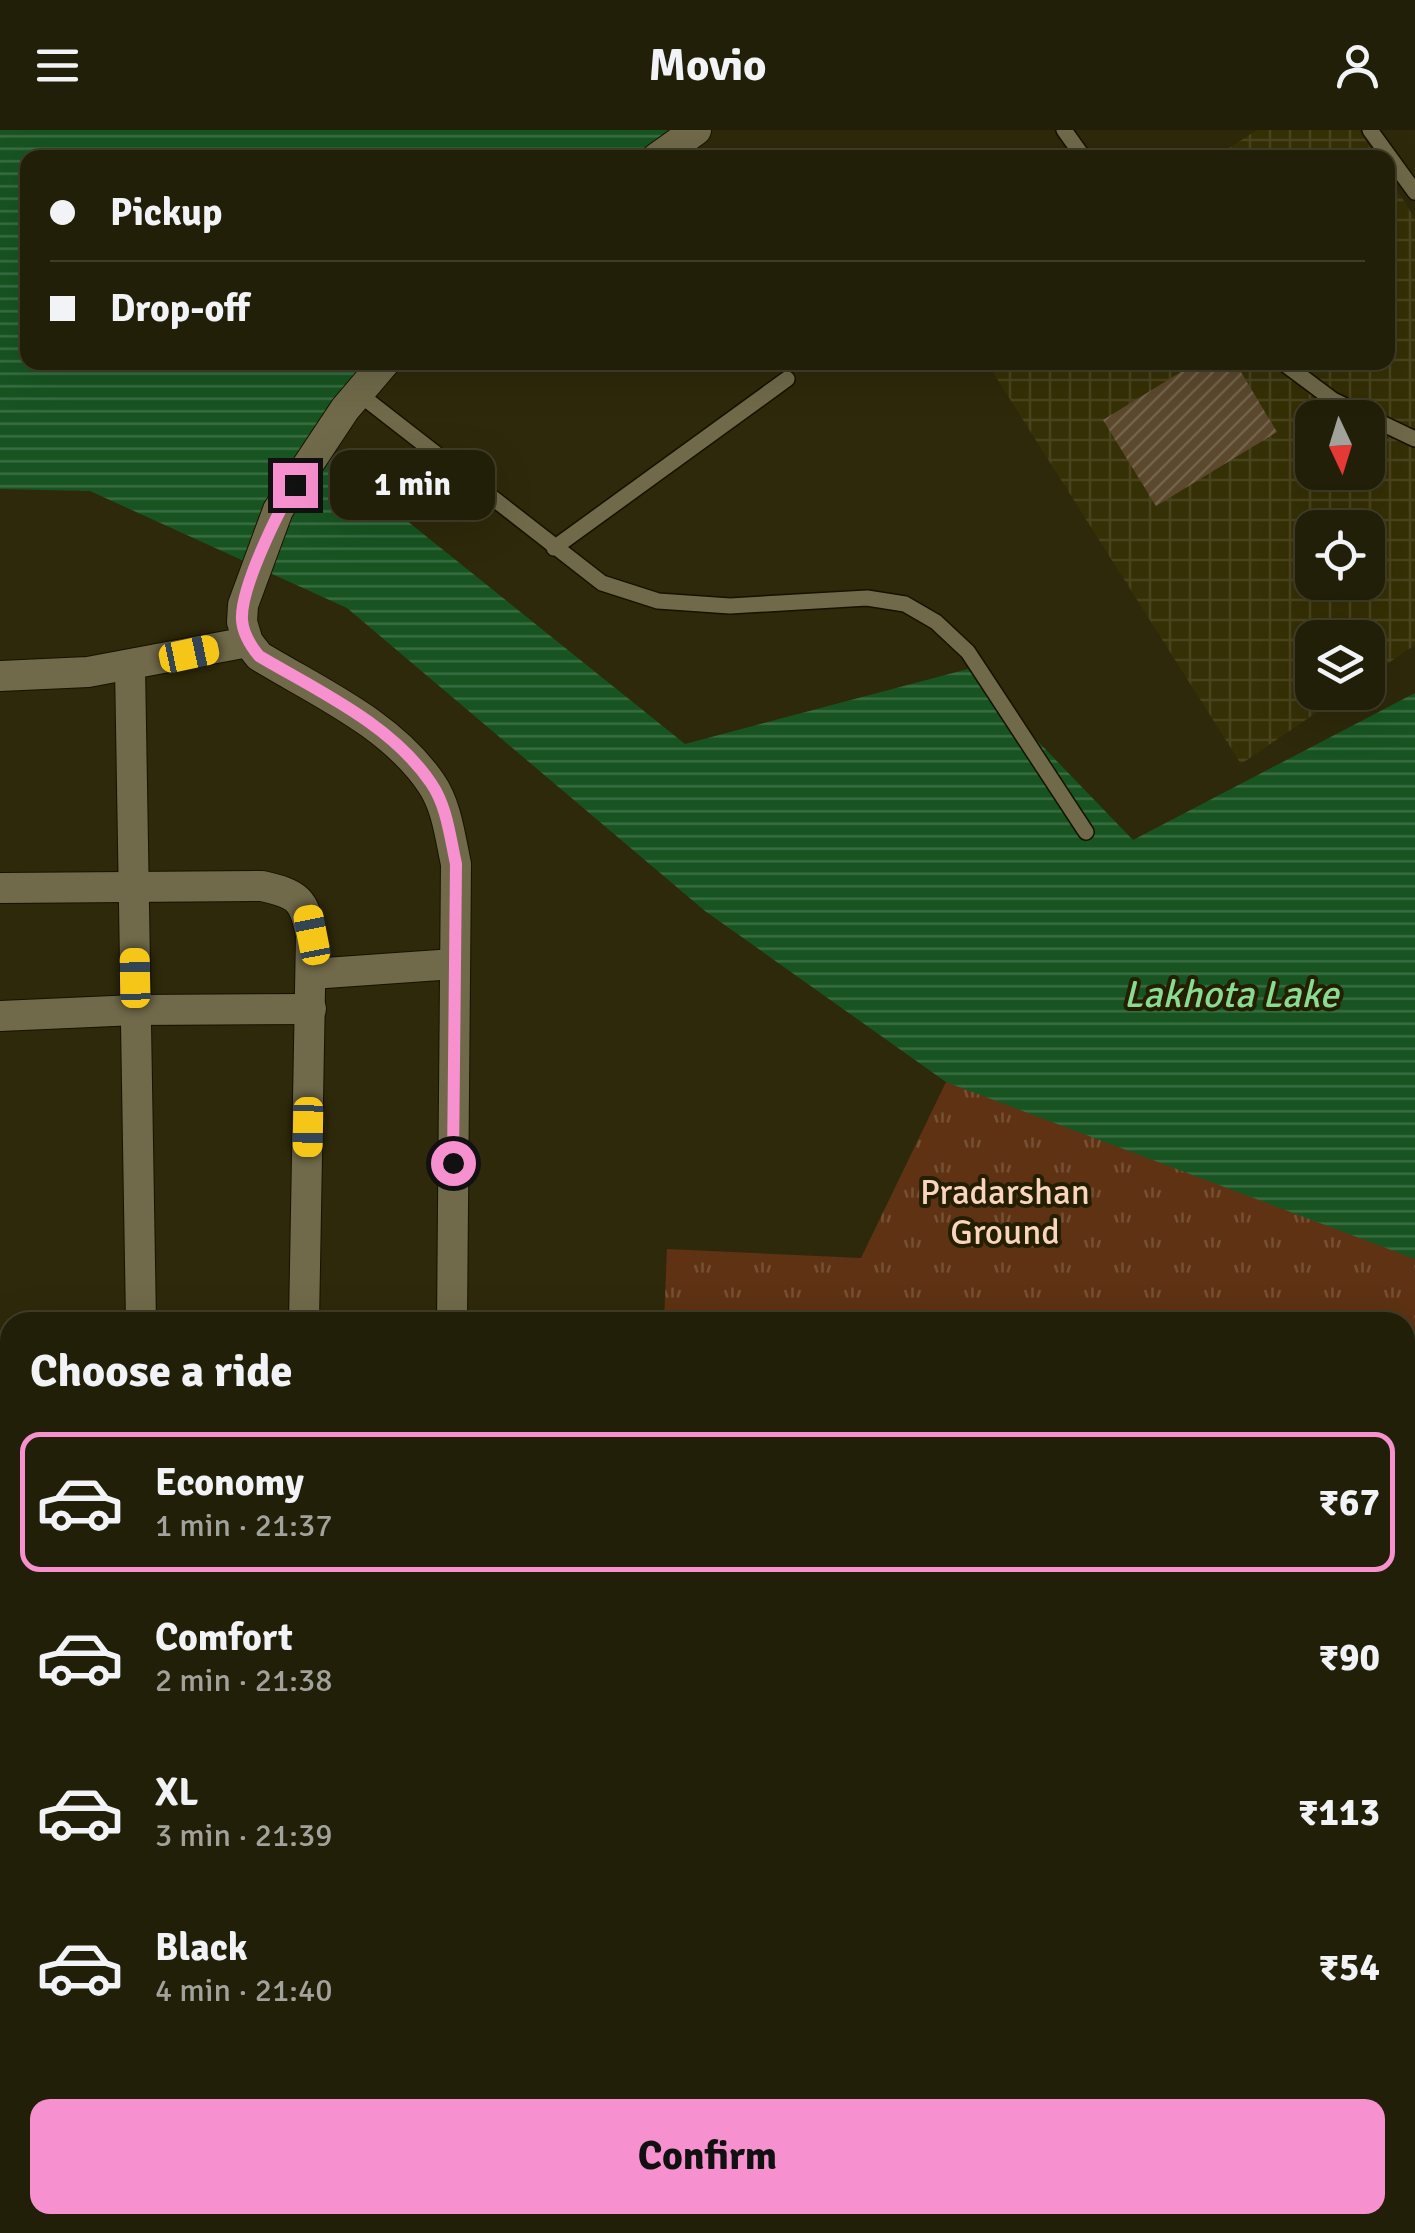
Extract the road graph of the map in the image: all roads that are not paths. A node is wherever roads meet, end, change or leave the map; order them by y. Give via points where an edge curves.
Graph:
1 (696, 130) edge
2 (668, 150) edge
3 (1395, 164) edge
4 (1415, 192) edge
5 (379, 370) edge
6 (1293, 370) edge
7 (787, 379) dead end
8 (358, 393) junction
9 (1415, 440) edge
10 (554, 548) junction
11 (248, 642) junction
12 (130, 666) junction
13 (0, 676) edge
14 (1086, 832) dead end
15 (134, 884) junction
16 (0, 888) edge
17 (454, 964) junction
18 (311, 974) junction
19 (311, 1009) junction
20 (136, 1010) junction
21 (0, 1016) edge
22 (141, 1312) edge
23 (304, 1312) edge
24 (452, 1312) edge

1 - 2 street
3 - 4 lane
5 - 8 street
6 - 9 lane via 1333,400
7 - 10 lane
8 - 10 lane
8 - 11 street via 278,510 243,604
10 - 14 lane via 602,583 658,601 730,606 867,598 905,604 968,652
11 - 12 street
11 - 17 street via 259,656 404,750 433,785 456,864
12 - 13 street
12 - 15 street
15 - 16 street
15 - 18 street via 290,892 306,908
15 - 20 street
17 - 18 street
17 - 24 street
18 - 19 street
19 - 20 street
19 - 23 street
20 - 21 street
20 - 22 street

